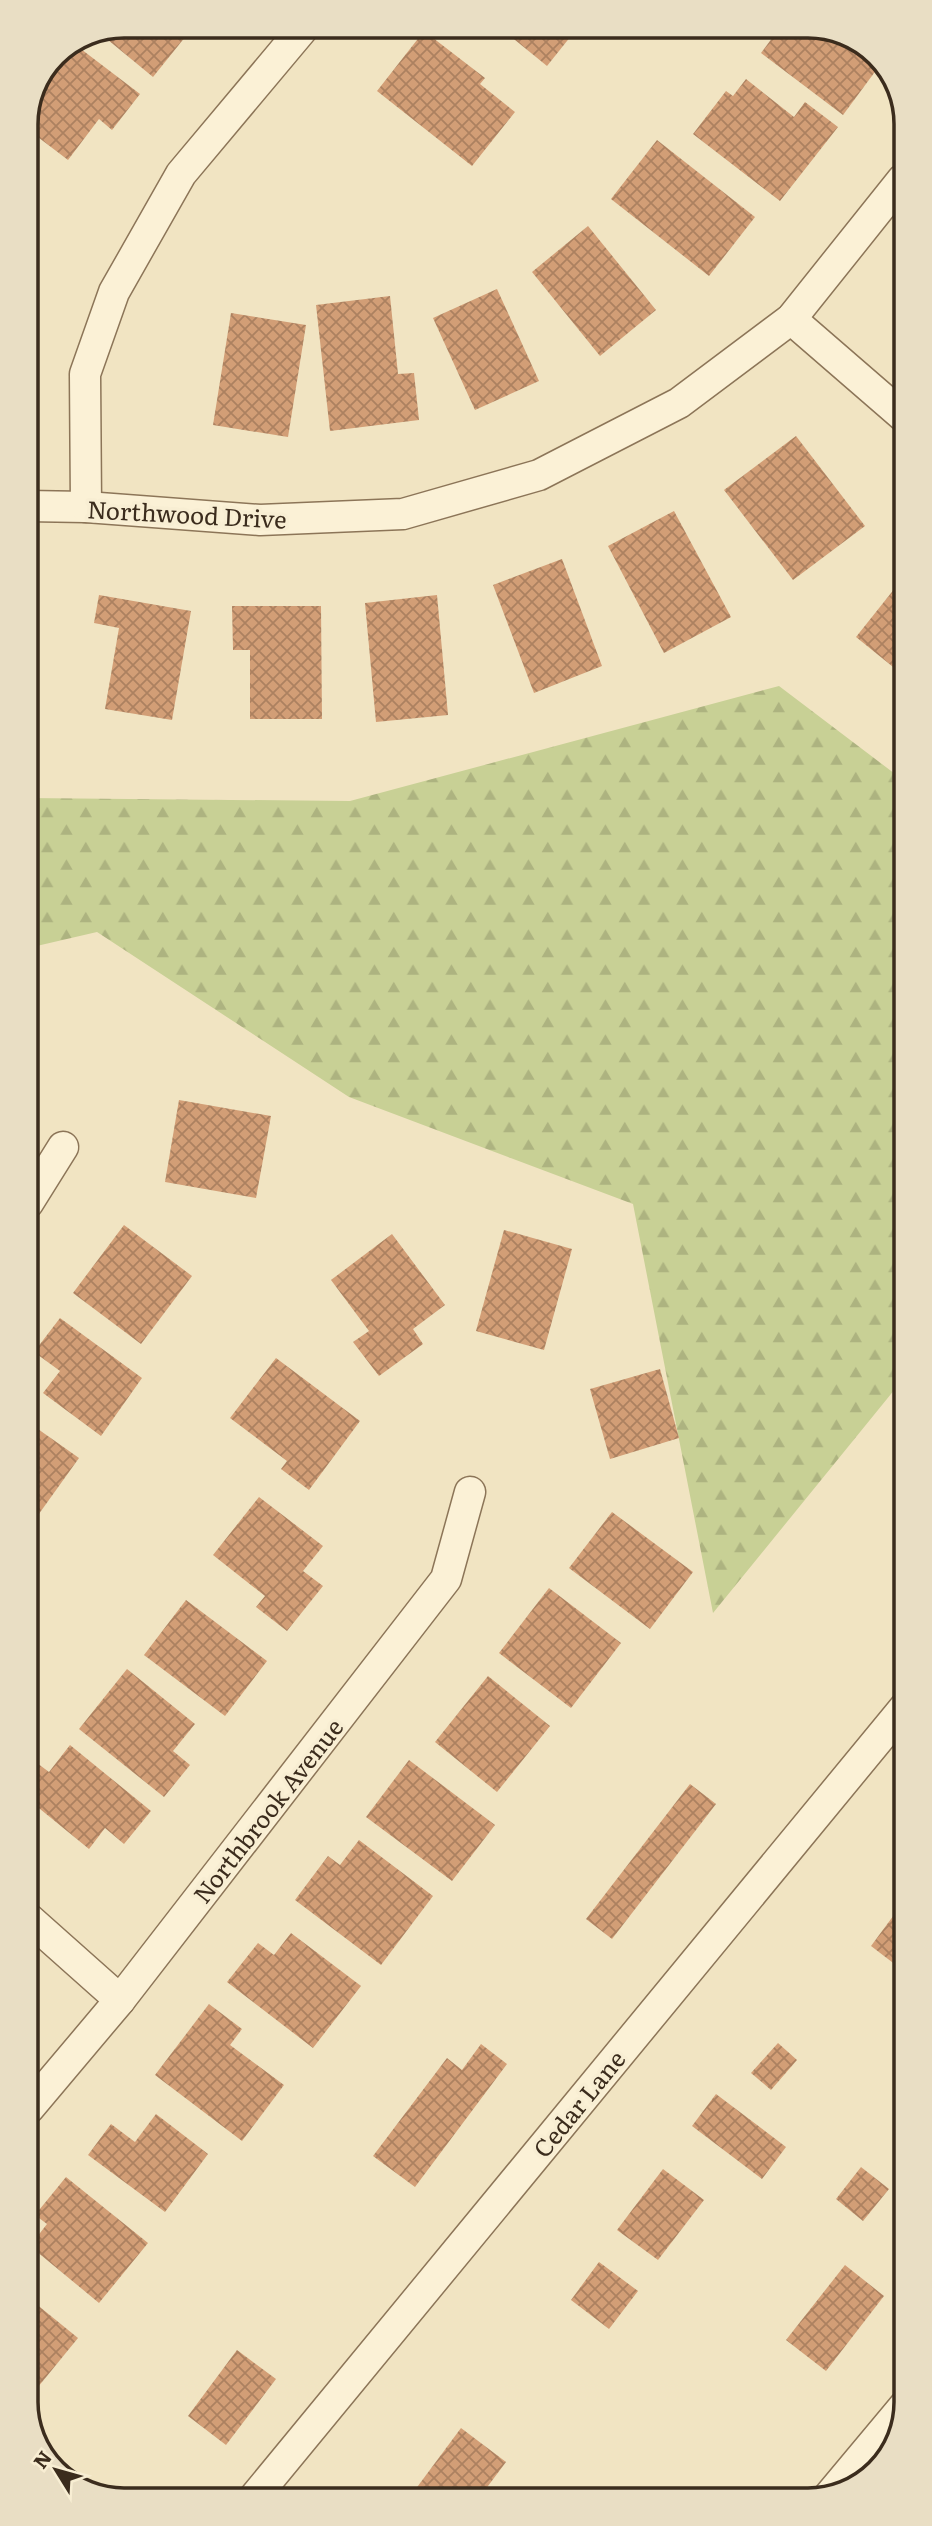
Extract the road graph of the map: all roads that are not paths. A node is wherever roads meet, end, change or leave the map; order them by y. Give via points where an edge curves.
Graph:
1 (295, 38) edge
2 (894, 190) edge
3 (791, 319) junction
4 (894, 408) edge
5 (39, 506) edge
6 (86, 507) junction
7 (63, 1147) dead end
8 (39, 1186) edge
9 (470, 1492) dead end
10 (894, 1720) edge
11 (38, 1927) edge
12 (120, 2000) junction
13 (38, 2097) edge
14 (891, 2422) edge
15 (843, 2480) edge
16 (263, 2487) edge

1 - 6 street via 181,174 114,292 85,374
2 - 3 street, Northwood Drive
3 - 4 street
3 - 6 street, Northwood Drive via 680,403 539,475 403,514 260,520
5 - 6 street, Northwood Drive
7 - 8 street
9 - 12 street, Northbrook Avenue via 446,1578
10 - 16 street, Cedar Lane
11 - 12 street
12 - 13 street, Northbrook Avenue
14 - 15 street

